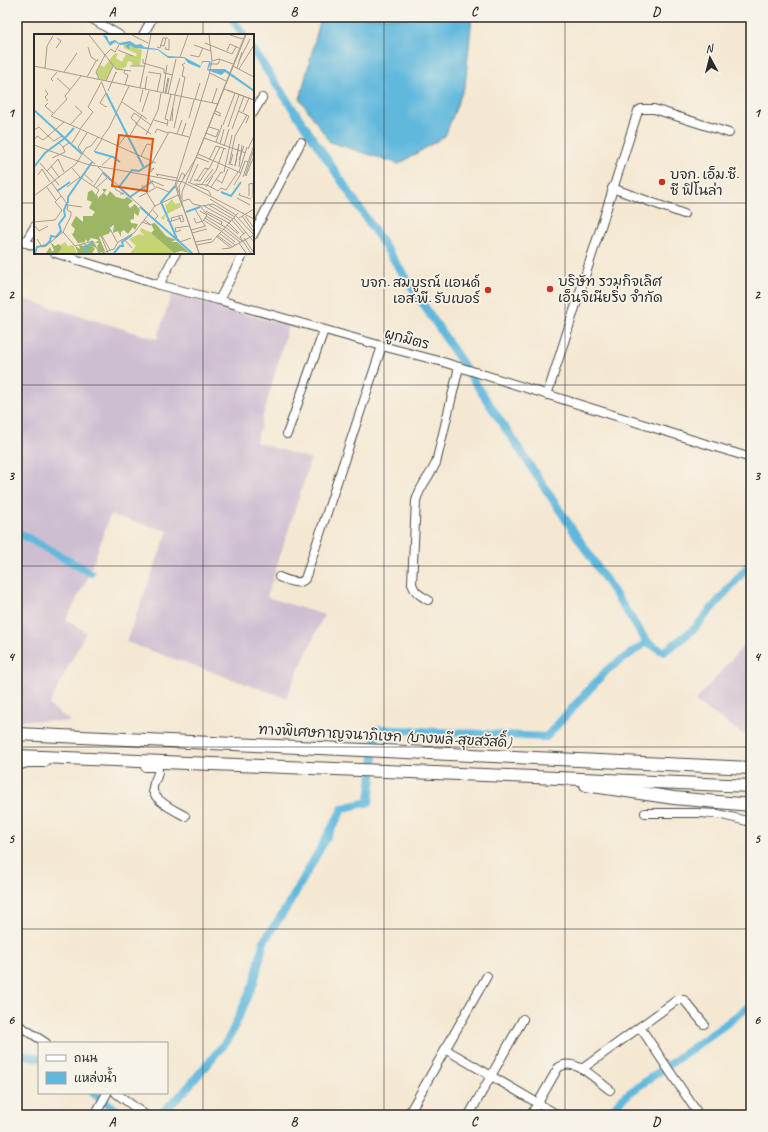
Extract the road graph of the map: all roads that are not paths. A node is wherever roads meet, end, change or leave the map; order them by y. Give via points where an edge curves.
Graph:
1 (89, 17) edge
2 (153, 17) edge
3 (117, 34) edge
4 (144, 34) edge
5 (262, 98) dead end
6 (254, 111) edge
7 (729, 134) dead end
8 (301, 142) dead end
9 (612, 188) junction
10 (684, 214) dead end
11 (34, 228) edge
12 (254, 233) edge
13 (17, 240) edge
14 (26, 243) junction
15 (34, 246) edge
16 (58, 254) edge
17 (176, 254) edge
18 (243, 254) edge
19 (160, 285) junction
20 (219, 300) junction
21 (324, 330) junction
22 (382, 346) junction
23 (461, 368) junction
24 (547, 395) junction
25 (287, 434) dead end
26 (751, 458) edge
27 (279, 577) dead end
28 (428, 600) dead end
29 (17, 734) edge
30 (17, 756) edge
31 (17, 766) edge
32 (751, 768) edge
33 (527, 776) junction
34 (751, 786) edge
35 (751, 805) edge
36 (645, 812) dead end
37 (185, 816) dead end
38 (751, 822) edge
39 (487, 976) dead end
40 (523, 1020) dead end
41 (17, 1024) edge
42 (704, 1024) dead end
43 (640, 1027) junction
44 (44, 1042) edge
45 (445, 1049) junction
46 (582, 1069) junction
47 (491, 1076) junction
48 (610, 1090) dead end
49 (107, 1094) edge
50 (117, 1094) edge
51 (538, 1103) junction
52 (96, 1112) edge
53 (144, 1115) edge
54 (408, 1115) edge
55 (469, 1115) edge
56 (531, 1115) edge
57 (558, 1115) edge
58 (699, 1115) edge

1 - 3 street
2 - 4 street
5 - 6 street
7 - 9 street via 654,110 641,109 638,111
8 - 12 street
9 - 10 street
9 - 24 street
11 - 14 street
13 - 14 street
14 - 15 street
16 - 19 street, ผูกมิตร
17 - 19 street
18 - 20 street
19 - 20 street, ผูกมิตร
20 - 21 street, ผูกมิตร
21 - 22 street, ผูกมิตร
21 - 25 street
22 - 23 street, ผูกมิตร
22 - 27 street via 305,579 298,583
23 - 24 street, ผูกมิตร
23 - 28 street via 436,463 416,501 412,584 418,594
24 - 26 street, ผูกมิตร
29 - 32 highway, ทางพิเศษกาญจนาภิเษก (บางพลี-สุขสวัสดิ์)
30 - 33 highway
31 - 37 street via 37,762 155,767 159,774 153,793 157,799
33 - 34 highway
33 - 35 highway via 642,794
36 - 38 street via 718,814
39 - 45 street
40 - 47 street
41 - 44 street
42 - 43 street via 684,1000 678,1000
43 - 46 street
43 - 58 street
45 - 47 street
45 - 54 street
46 - 48 street
46 - 51 street via 570,1064 558,1068
47 - 51 street
47 - 55 street
49 - 52 street
50 - 53 street
51 - 56 street
51 - 57 street

